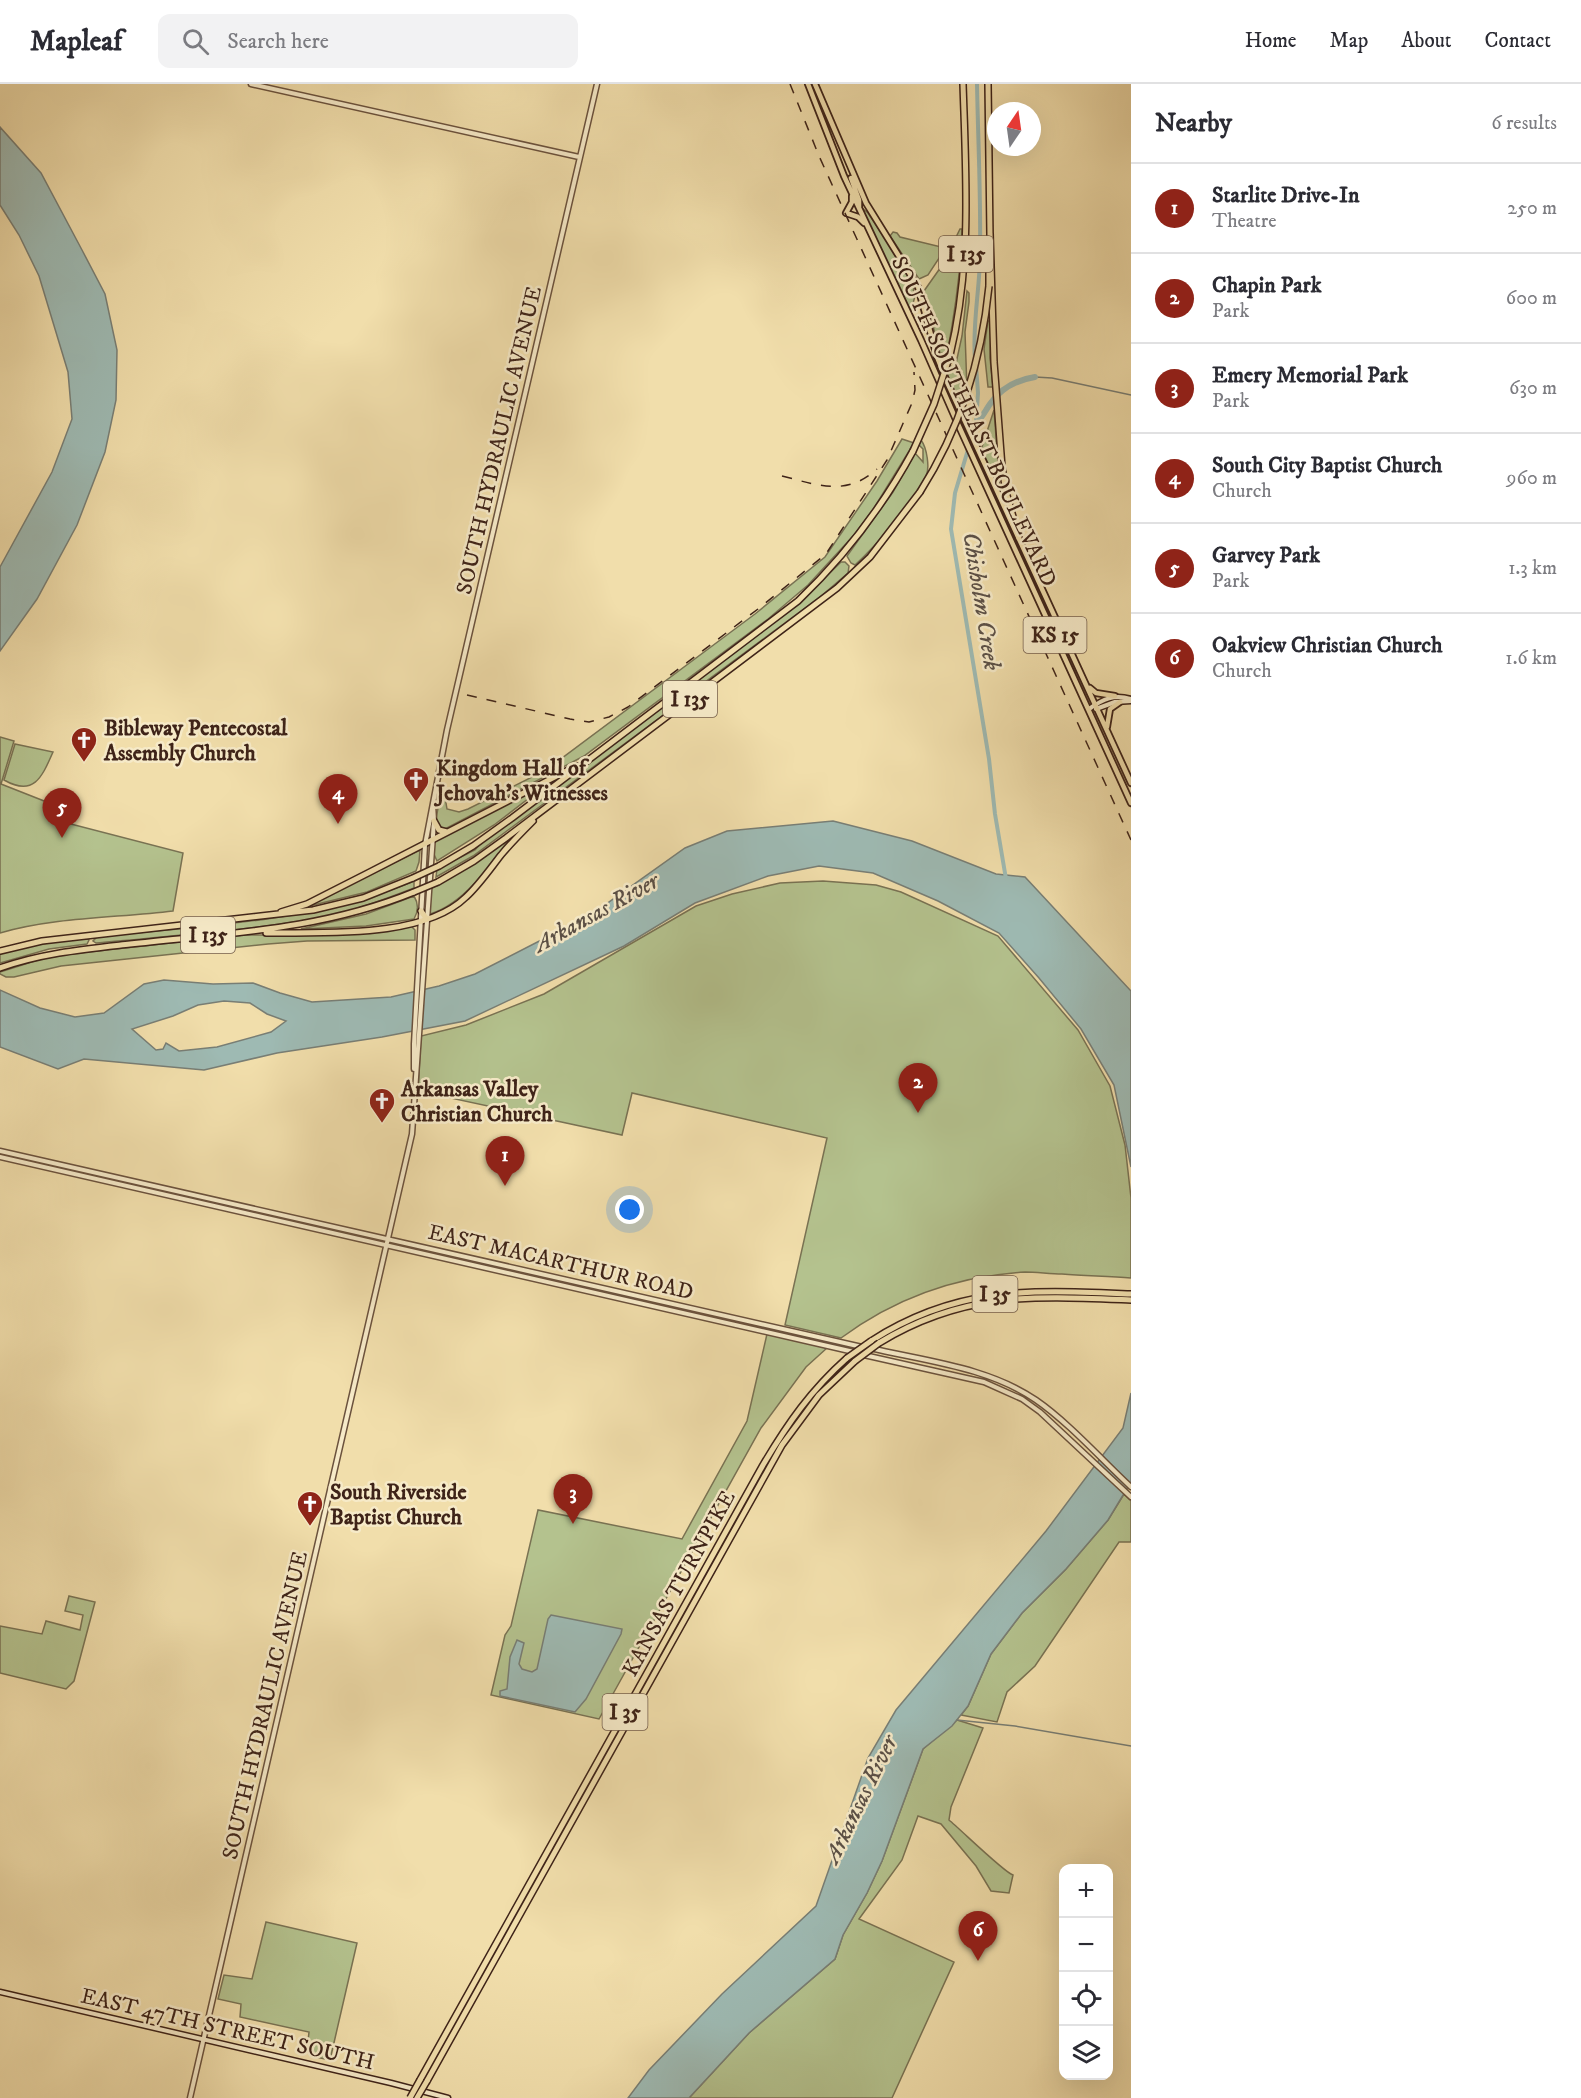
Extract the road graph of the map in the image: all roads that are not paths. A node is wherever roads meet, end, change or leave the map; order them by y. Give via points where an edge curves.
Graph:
1 (251, 84) edge
2 (597, 84) edge
3 (808, 84) edge
4 (815, 84) edge
5 (963, 84) edge
6 (988, 84) edge
7 (579, 157) junction
8 (847, 162) junction
9 (850, 189) junction
10 (859, 207) junction
11 (877, 222) junction
12 (868, 227) junction
13 (990, 233) junction
14 (1019, 538) junction
15 (1085, 683) junction
16 (1115, 696) junction
17 (1131, 700) edge
18 (1120, 702) junction
19 (1096, 707) junction
20 (1089, 709) junction
21 (1108, 735) junction
22 (596, 755) junction
23 (1131, 783) edge
24 (1131, 803) edge
25 (433, 804) junction
26 (547, 808) junction
27 (434, 821) junction
28 (449, 832) junction
29 (432, 841) junction
30 (425, 845) junction
31 (421, 911) junction
32 (426, 918) junction
33 (244, 919) junction
34 (420, 922) junction
35 (235, 933) junction
36 (0, 951) edge
37 (0, 968) edge
38 (419, 979) junction
39 (0, 1150) edge
40 (0, 1157) edge
41 (388, 1239) junction
42 (387, 1245) junction
43 (1130, 1297) edge
44 (685, 1307) junction
45 (684, 1314) junction
46 (1131, 1487) edge
47 (1131, 1497) edge
48 (0, 1992) edge
49 (204, 2040) junction
50 (423, 2080) junction
51 (190, 2098) edge
52 (410, 2098) edge
53 (417, 2098) edge
54 (448, 2098) edge

1 - 7 street
2 - 7 street, SOUTH HYDRAULIC AVENUE
3 - 9 main road, SOUTH SOUTHEAST BOULEVARD
4 - 8 main road, SOUTH SOUTHEAST BOULEVARD
5 - 22 highway, I 135, bridge via 963,291 950,355 913,451 863,531 818,582 773,621
6 - 13 highway, I 135
7 - 25 street, SOUTH HYDRAULIC AVENUE
8 - 10 main road
8 - 11 main road, SOUTH SOUTHEAST BOULEVARD
9 - 10 main road, SOUTH SOUTHEAST BOULEVARD
9 - 12 main road via 852,202 846,213 858,217
10 - 11 main road via 867,209
10 - 12 main road, SOUTH SOUTHEAST BOULEVARD
11 - 14 main road, SOUTH SOUTHEAST BOULEVARD via 916,283 937,357
12 - 20 main road, SOUTH SOUTHEAST BOULEVARD / KS 15
13 - 14 highway via 1004,484
13 - 26 highway, I 135, bridge via 989,286 982,338 967,395 950,437 920,492 870,556 837,588
14 - 15 main road, SOUTH SOUTHEAST BOULEVARD / KS 15
15 - 16 main road via 1096,693
15 - 19 main road, SOUTH SOUTHEAST BOULEVARD / KS 15
16 - 17 street
16 - 19 street
17 - 18 street
18 - 19 street
18 - 21 main road via 1108,713
19 - 20 street
19 - 21 main road, SOUTH SOUTHEAST BOULEVARD / KS 15
20 - 24 main road, SOUTH SOUTHEAST BOULEVARD / KS 15
21 - 23 main road, SOUTH SOUTHEAST BOULEVARD / KS 15
22 - 28 highway
22 - 33 highway, I 135, bridge via 439,866 387,890 329,907
25 - 27 street, SOUTH HYDRAULIC AVENUE
25 - 30 street, SOUTH HYDRAULIC AVENUE
26 - 32 highway via 503,852 467,897
26 - 35 highway, I 135, bridge via 474,861 438,882 386,904 332,919
27 - 28 highway via 439,830
27 - 29 street, SOUTH HYDRAULIC AVENUE
28 - 29 highway
29 - 30 highway
29 - 32 street, SOUTH HYDRAULIC AVENUE
30 - 31 street, SOUTH HYDRAULIC AVENUE
30 - 33 highway via 307,904
31 - 32 highway
31 - 34 street, SOUTH HYDRAULIC AVENUE
32 - 34 highway
32 - 38 street, SOUTH HYDRAULIC AVENUE
33 - 36 highway, I 135 via 42,941
34 - 35 highway via 359,931
34 - 38 street, SOUTH HYDRAULIC AVENUE
35 - 37 highway, I 135 via 56,953
38 - 41 street, SOUTH HYDRAULIC AVENUE via 412,1134
39 - 41 street, EAST MACARTHUR ROAD
40 - 42 street, EAST MACARTHUR ROAD
41 - 42 street, SOUTH HYDRAULIC AVENUE
41 - 44 street, EAST MACARTHUR ROAD
42 - 45 street, EAST MACARTHUR ROAD
42 - 49 street, SOUTH HYDRAULIC AVENUE
43 - 50 highway, KANSAS TURNPIKE / I 35, bridge via 1034,1297 985,1302 940,1313 879,1343 819,1395 782,1445
43 - 50 highway, KANSAS TURNPIKE / I 35, bridge via 1029,1291 942,1306 912,1317 871,1341 821,1383 773,1448
44 - 45 street
44 - 46 street, EAST MACARTHUR ROAD via 1006,1383 1036,1400
45 - 47 street, EAST MACARTHUR ROAD via 984,1382 1041,1412
48 - 49 street, EAST 47TH STREET SOUTH
49 - 51 street, SOUTH HYDRAULIC AVENUE
49 - 54 street, EAST 47TH STREET SOUTH
50 - 52 highway, KANSAS TURNPIKE / I 35, bridge
50 - 53 highway, KANSAS TURNPIKE / I 35, bridge

